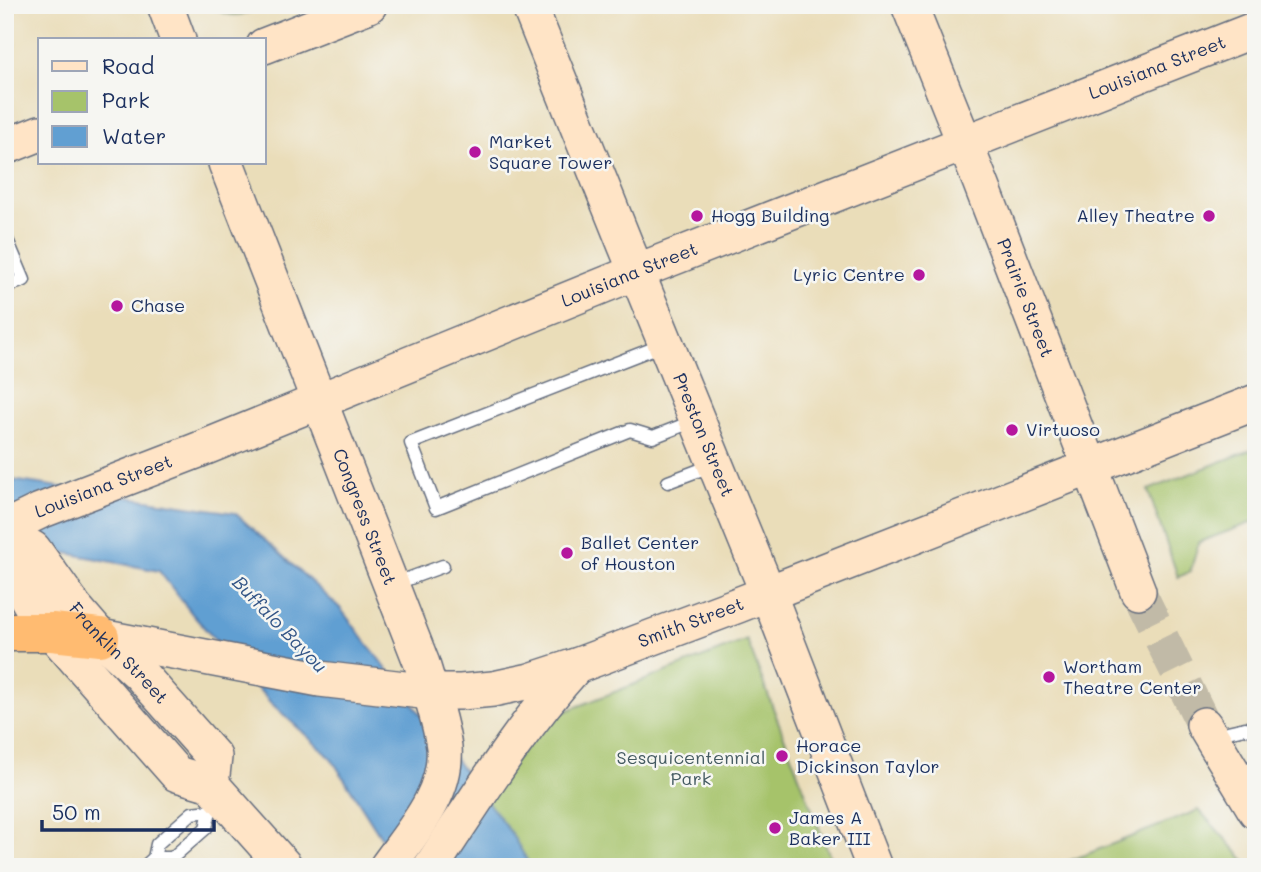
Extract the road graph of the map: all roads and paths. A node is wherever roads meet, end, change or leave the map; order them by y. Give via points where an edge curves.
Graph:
1 (165, 5) edge
2 (369, 5) edge
3 (529, 5) edge
4 (909, 5) edge
5 (1256, 29) edge
6 (177, 38) edge
7 (266, 45) edge
8 (38, 134) edge
9 (965, 143) junction
10 (5, 147) edge
11 (226, 164) edge
12 (5, 235) edge
13 (636, 272) junction
14 (5, 287) edge
15 (666, 344) junction
16 (318, 400) junction
17 (1256, 402) edge
18 (697, 420) junction
19 (715, 464) junction
20 (1091, 466) junction
21 (668, 482) dead end
22 (5, 530) edge
23 (5, 561) edge
24 (443, 566) dead end
25 (391, 585) junction
26 (1138, 591) tunnel mouth
27 (768, 593) junction
28 (5, 632) edge
29 (52, 632) junction
30 (100, 637) junction
31 (576, 666) junction
32 (430, 692) junction
33 (1207, 730) joint
34 (1256, 732) edge
35 (1250, 790) edge
36 (215, 798) junction
37 (149, 862) edge
38 (285, 867) edge
39 (387, 867) edge
40 (431, 867) edge
41 (874, 867) edge

1 - 6 main road
2 - 7 main road
3 - 13 main road, Preston Street
4 - 9 main road, Prairie Street
5 - 9 main road, Louisiana Street
8 - 10 main road
9 - 13 main road, Louisiana Street
9 - 20 main road, Prairie Street
11 - 16 main road, Congress Street
12 - 14 lane via 24,280
13 - 15 main road, Preston Street
13 - 16 main road, Louisiana Street
15 - 18 main road, Preston Street
15 - 18 lane via 411,443 436,508 630,430 653,437
16 - 22 main road, Louisiana Street via 40,511
16 - 25 main road, Congress Street
17 - 20 main road, Smith Street
18 - 19 main road, Preston Street
19 - 21 lane
19 - 27 main road, Preston Street
20 - 26 main road, Prairie Street
20 - 27 main road, Smith Street via 898,537
22 - 30 main road, Franklin Street via 33,549
23 - 29 main road, Franklin Street
24 - 25 lane
25 - 32 main road, Congress Street
27 - 31 main road, Smith Street
27 - 41 main road, Preston Street
28 - 29 highway
29 - 30 highway
29 - 36 main road, Franklin Street via 177,774
30 - 32 main road, Smith Street via 320,678
30 - 36 main road, Franklin Street via 214,757
31 - 32 main road, Smith Street via 493,689
31 - 40 main road via 546,699
32 - 39 main road, Congress Street via 444,750 441,781
33 - 34 lane via 1245,728
33 - 35 main road
36 - 37 lane via 157,844
36 - 37 lane via 206,828 172,858
36 - 38 main road

